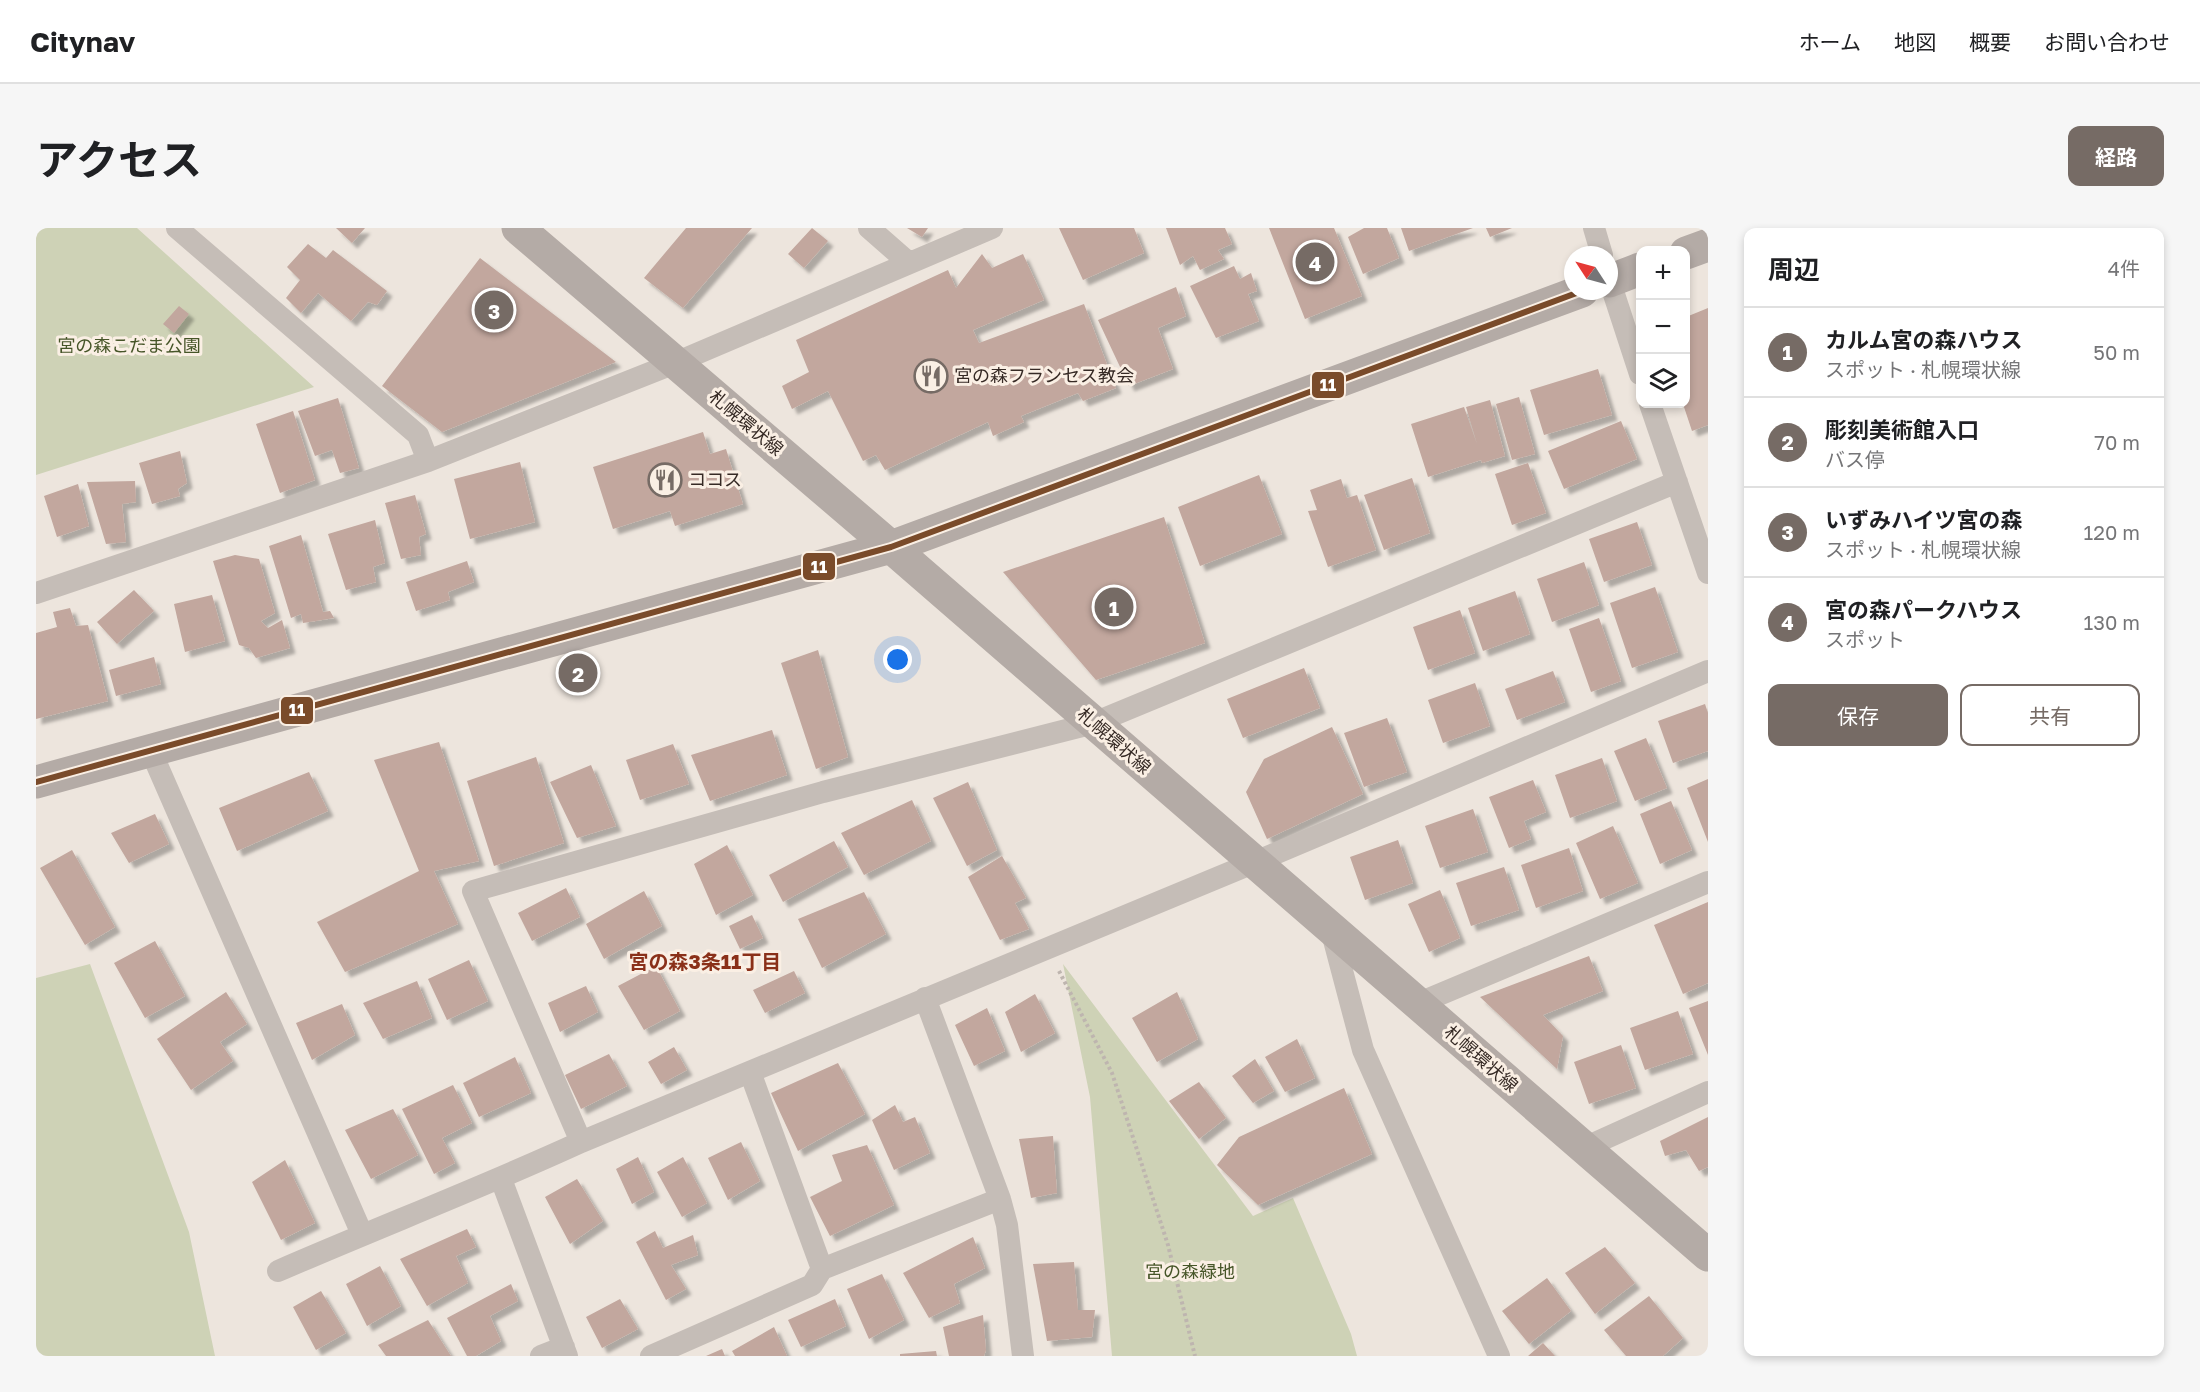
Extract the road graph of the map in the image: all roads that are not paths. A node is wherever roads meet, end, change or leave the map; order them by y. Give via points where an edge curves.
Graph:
1 (177, 228) edge
2 (518, 228) edge
3 (869, 228) edge
4 (992, 228) edge
5 (1594, 228) edge
6 (1708, 245) edge
7 (1599, 246) edge
8 (1690, 252) edge
9 (909, 263) junction
10 (1636, 271) edge
11 (1618, 277) edge
12 (1564, 298) edge
13 (1616, 300) edge
14 (1636, 359) edge
15 (675, 363) junction
16 (1651, 408) edge
17 (428, 461) junction
18 (1677, 482) junction
19 (891, 547) junction
20 (1708, 573) edge
21 (36, 594) edge
22 (1708, 671) edge
23 (1094, 723) junction
24 (150, 749) junction
25 (36, 782) edge
26 (1254, 863) junction
27 (1708, 882) edge
28 (1330, 929) junction
29 (925, 998) junction
30 (1417, 1004) junction
31 (750, 1072) junction
32 (1708, 1092) edge
33 (581, 1142) junction
34 (1584, 1148) junction
35 (501, 1179) junction
36 (1000, 1199) junction
37 (362, 1234) junction
38 (1708, 1256) edge
39 (822, 1269) junction
40 (278, 1271) dead end
41 (566, 1351) edge
42 (541, 1356) edge
43 (651, 1356) edge
44 (1023, 1356) edge
45 (1499, 1356) edge

1 - 17 street via 418,435
2 - 15 main road, 札幌環状線
3 - 9 street
4 - 9 street
5 - 7 street
6 - 8 main road
9 - 15 street
10 - 11 main road
12 - 19 main road
13 - 14 street
15 - 17 street
15 - 19 main road, 札幌環状線
16 - 18 street
17 - 21 street
18 - 20 street
18 - 23 street
19 - 23 main road, 札幌環状線
19 - 24 main road
22 - 26 street
23 - 26 main road, 札幌環状線
23 - 33 street via 823,792 473,891
24 - 25 main road
24 - 37 street
26 - 28 main road, 札幌環状線
26 - 29 street
27 - 30 street
28 - 30 main road, 札幌環状線
28 - 45 street via 1363,1050
29 - 31 street
29 - 36 street
30 - 34 main road, 札幌環状線
31 - 33 street
31 - 39 street
32 - 34 street
33 - 35 street
34 - 38 main road, 札幌環状線
35 - 37 street
35 - 41 street
36 - 39 street
36 - 44 street via 1007,1225
37 - 40 street
39 - 43 street via 812,1285
41 - 42 street

